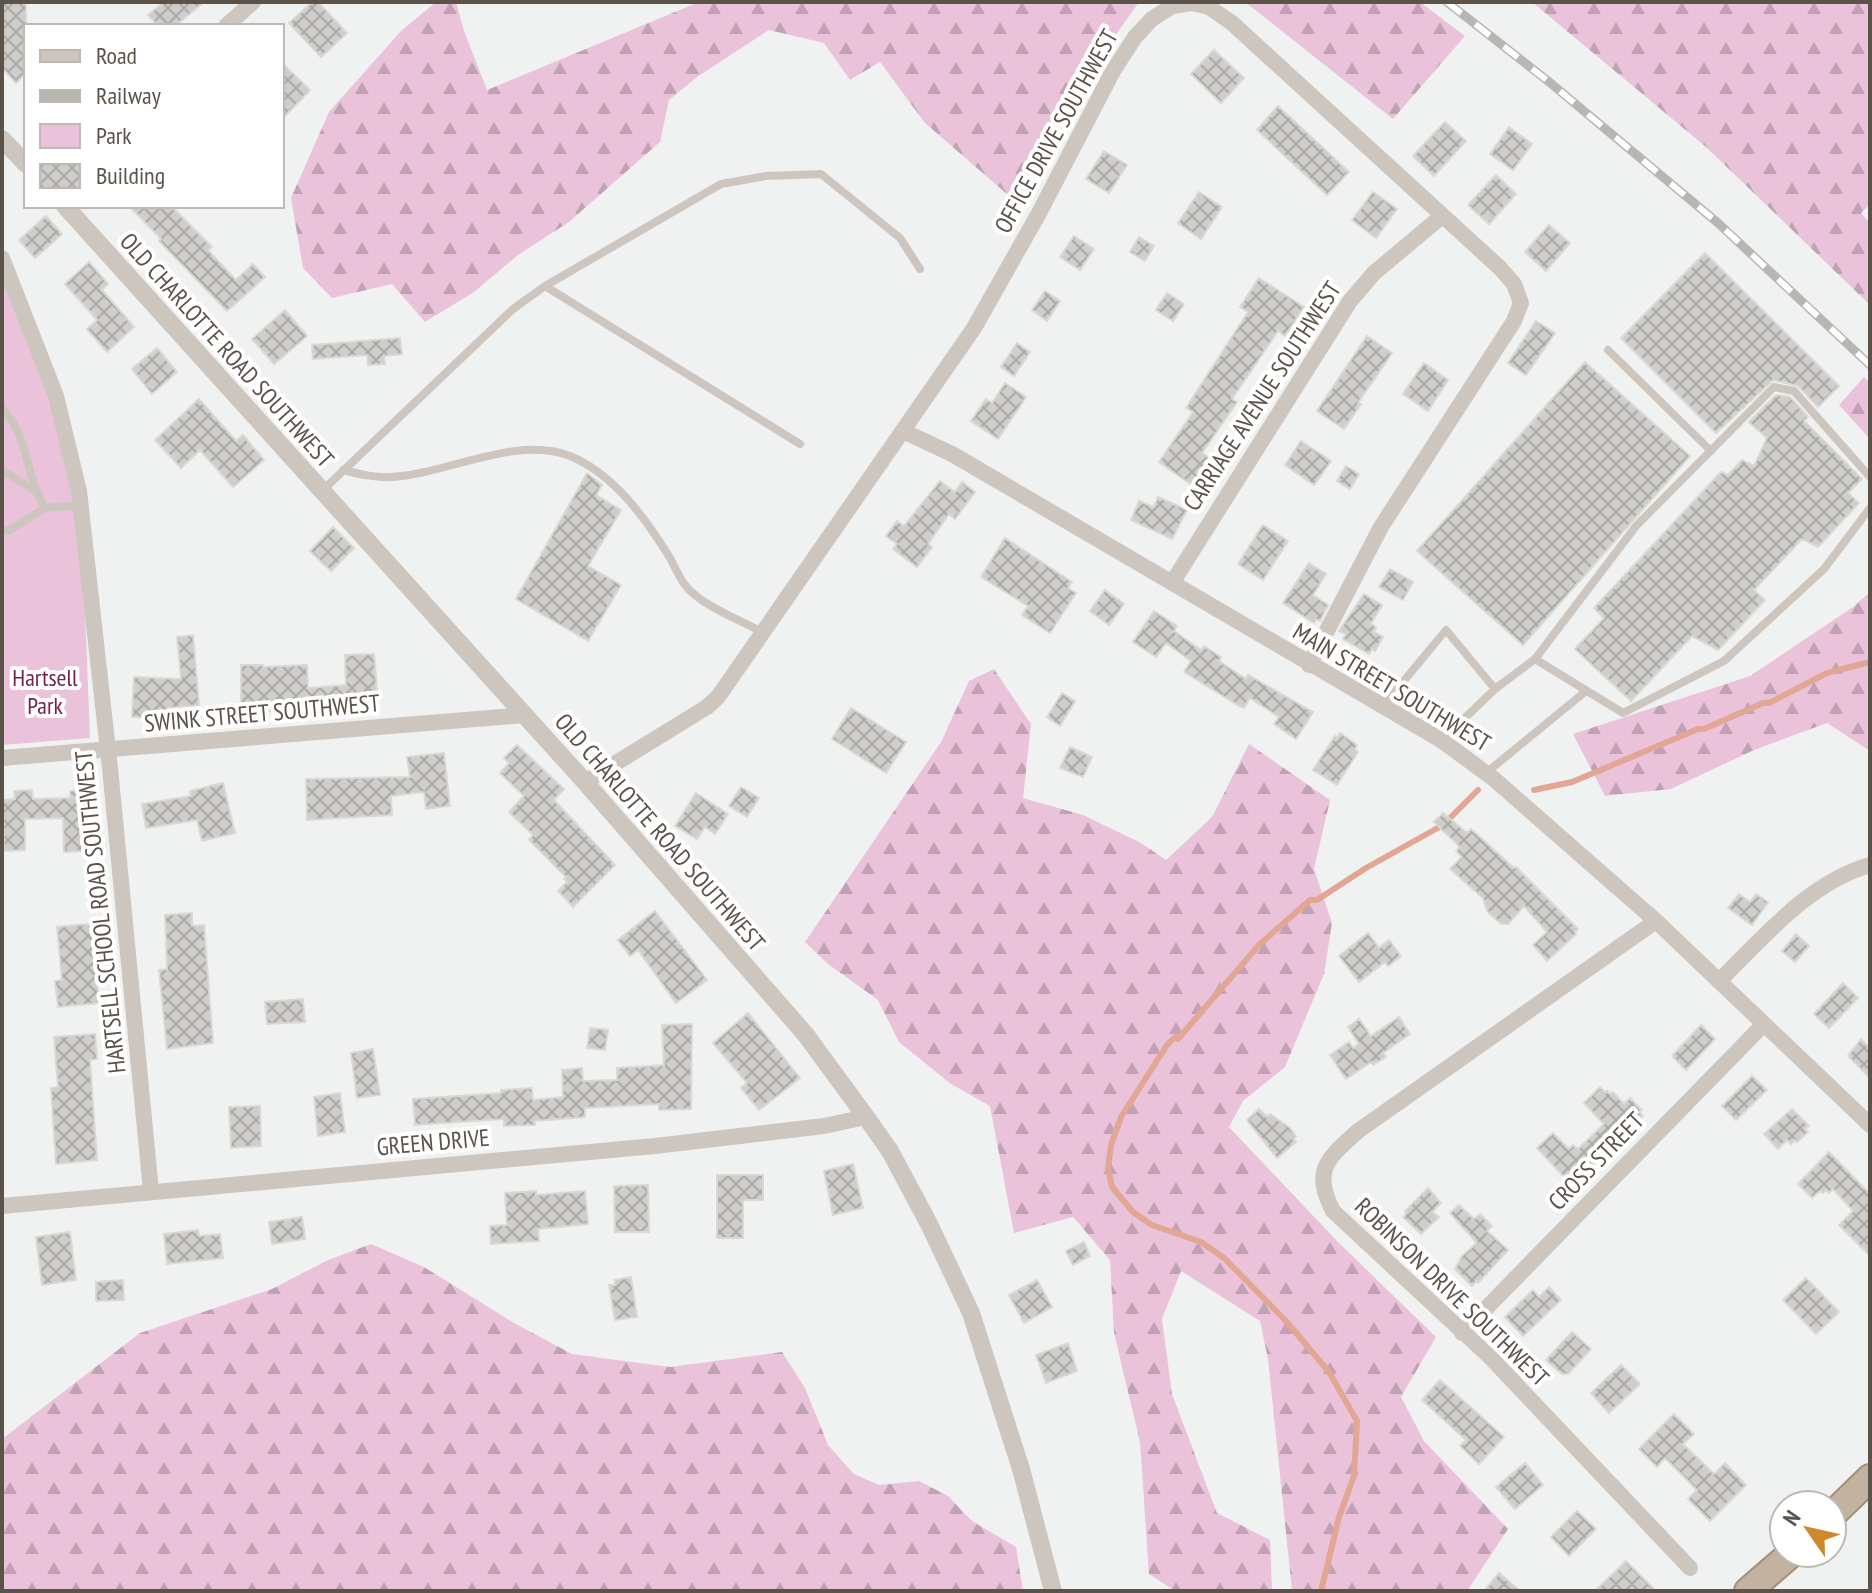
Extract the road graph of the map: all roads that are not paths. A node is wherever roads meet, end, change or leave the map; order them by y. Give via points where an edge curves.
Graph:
1 (253, 2) edge
2 (228, 24) edge
3 (2, 139) edge
4 (24, 162) edge
5 (67, 208) edge
6 (1442, 216) junction
7 (2, 258) edge
8 (920, 269) dead end
9 (545, 286) junction
10 (1608, 350) dead end
11 (2, 408) edge
12 (903, 431) junction
13 (800, 444) dead end
14 (1711, 451) junction
15 (2, 470) edge
16 (343, 470) junction
17 (1870, 477) edge
18 (35, 491) junction
19 (322, 491) junction
20 (81, 505) junction
21 (45, 508) junction
22 (1870, 508) edge
23 (2, 531) edge
24 (1172, 583) junction
25 (762, 632) junction
26 (1535, 659) junction
27 (1309, 665) junction
28 (1495, 689) junction
29 (1586, 691) junction
30 (1383, 707) junction
31 (525, 715) junction
32 (1441, 740) junction
33 (108, 750) junction
34 (2, 758) edge
35 (1486, 773) junction
36 (585, 782) junction
37 (1870, 865) edge
38 (1656, 921) junction
39 (1719, 981) junction
40 (1764, 1024) junction
41 (866, 1117) junction
42 (1870, 1125) edge
43 (151, 1191) junction
44 (2, 1206) edge
45 (1462, 1333) junction
46 (1870, 1478) edge
47 (1848, 1499) edge
48 (1690, 1568) dead end
49 (1773, 1569) edge
50 (1053, 1591) edge
51 (1748, 1591) edge

1 - 2 street
3 - 4 street
5 - 19 street, OLD CHARLOTTE ROAD SOUTHWEST
6 - 12 street, OFFICE DRIVE SOUTHWEST via 1232,23 1209,7 1172,6 1135,37 1113,71 974,328
6 - 24 street, CARRIAGE AVENUE SOUTHWEST via 1374,273 1350,301
6 - 27 street, OFFICE DRIVE SOUTHWEST via 1500,268 1521,303 1488,366 1381,527
7 - 20 street, HARTSELL SCHOOL ROAD SOUTHWEST via 56,396
8 - 9 lane via 900,238 821,174 766,176 721,184
9 - 13 lane
9 - 16 lane via 513,309
10 - 14 lane
11 - 18 lane via 18,429
12 - 24 street, MAIN STREET SOUTHWEST via 952,454
12 - 25 street, OFFICE DRIVE SOUTHWEST
14 - 17 lane via 1774,387 1794,391
14 - 26 lane via 1636,526
15 - 18 lane
16 - 19 lane
16 - 25 lane via 391,477 523,449 568,456 604,475 621,493 699,599
18 - 21 lane
19 - 31 street, OLD CHARLOTTE ROAD SOUTHWEST
20 - 21 lane
20 - 33 street, HARTSELL SCHOOL ROAD SOUTHWEST
21 - 23 lane
22 - 29 lane via 1824,569 1724,661 1623,713
24 - 27 street, MAIN STREET SOUTHWEST
25 - 36 street, OFFICE DRIVE SOUTHWEST via 707,707
26 - 28 lane
26 - 29 lane
27 - 30 street, MAIN STREET SOUTHWEST
28 - 30 lane via 1446,630
28 - 32 lane
29 - 35 lane
30 - 32 street, MAIN STREET SOUTHWEST
31 - 33 street, SWINK STREET SOUTHWEST
31 - 36 street, OLD CHARLOTTE ROAD SOUTHWEST
32 - 35 street, MAIN STREET SOUTHWEST
33 - 34 street, SWINK STREET SOUTHWEST
33 - 43 street, HARTSELL SCHOOL ROAD SOUTHWEST
35 - 38 street, MAIN STREET SOUTHWEST
36 - 41 street, OLD CHARLOTTE ROAD SOUTHWEST via 806,1035
37 - 39 street via 1827,882
38 - 39 street, MAIN STREET SOUTHWEST
38 - 45 street, ROBINSON DRIVE SOUTHWEST via 1358,1131 1322,1171 1323,1192 1333,1211
39 - 40 street, MAIN STREET SOUTHWEST
40 - 42 street, MAIN STREET SOUTHWEST
40 - 45 street, CROSS STREET
41 - 43 street, GREEN DRIVE via 655,1146
41 - 50 street, OLD CHARLOTTE ROAD SOUTHWEST via 903,1175 971,1313
43 - 44 street, GREEN DRIVE
45 - 48 street, ROBINSON DRIVE SOUTHWEST
46 - 47 highway
49 - 51 highway

